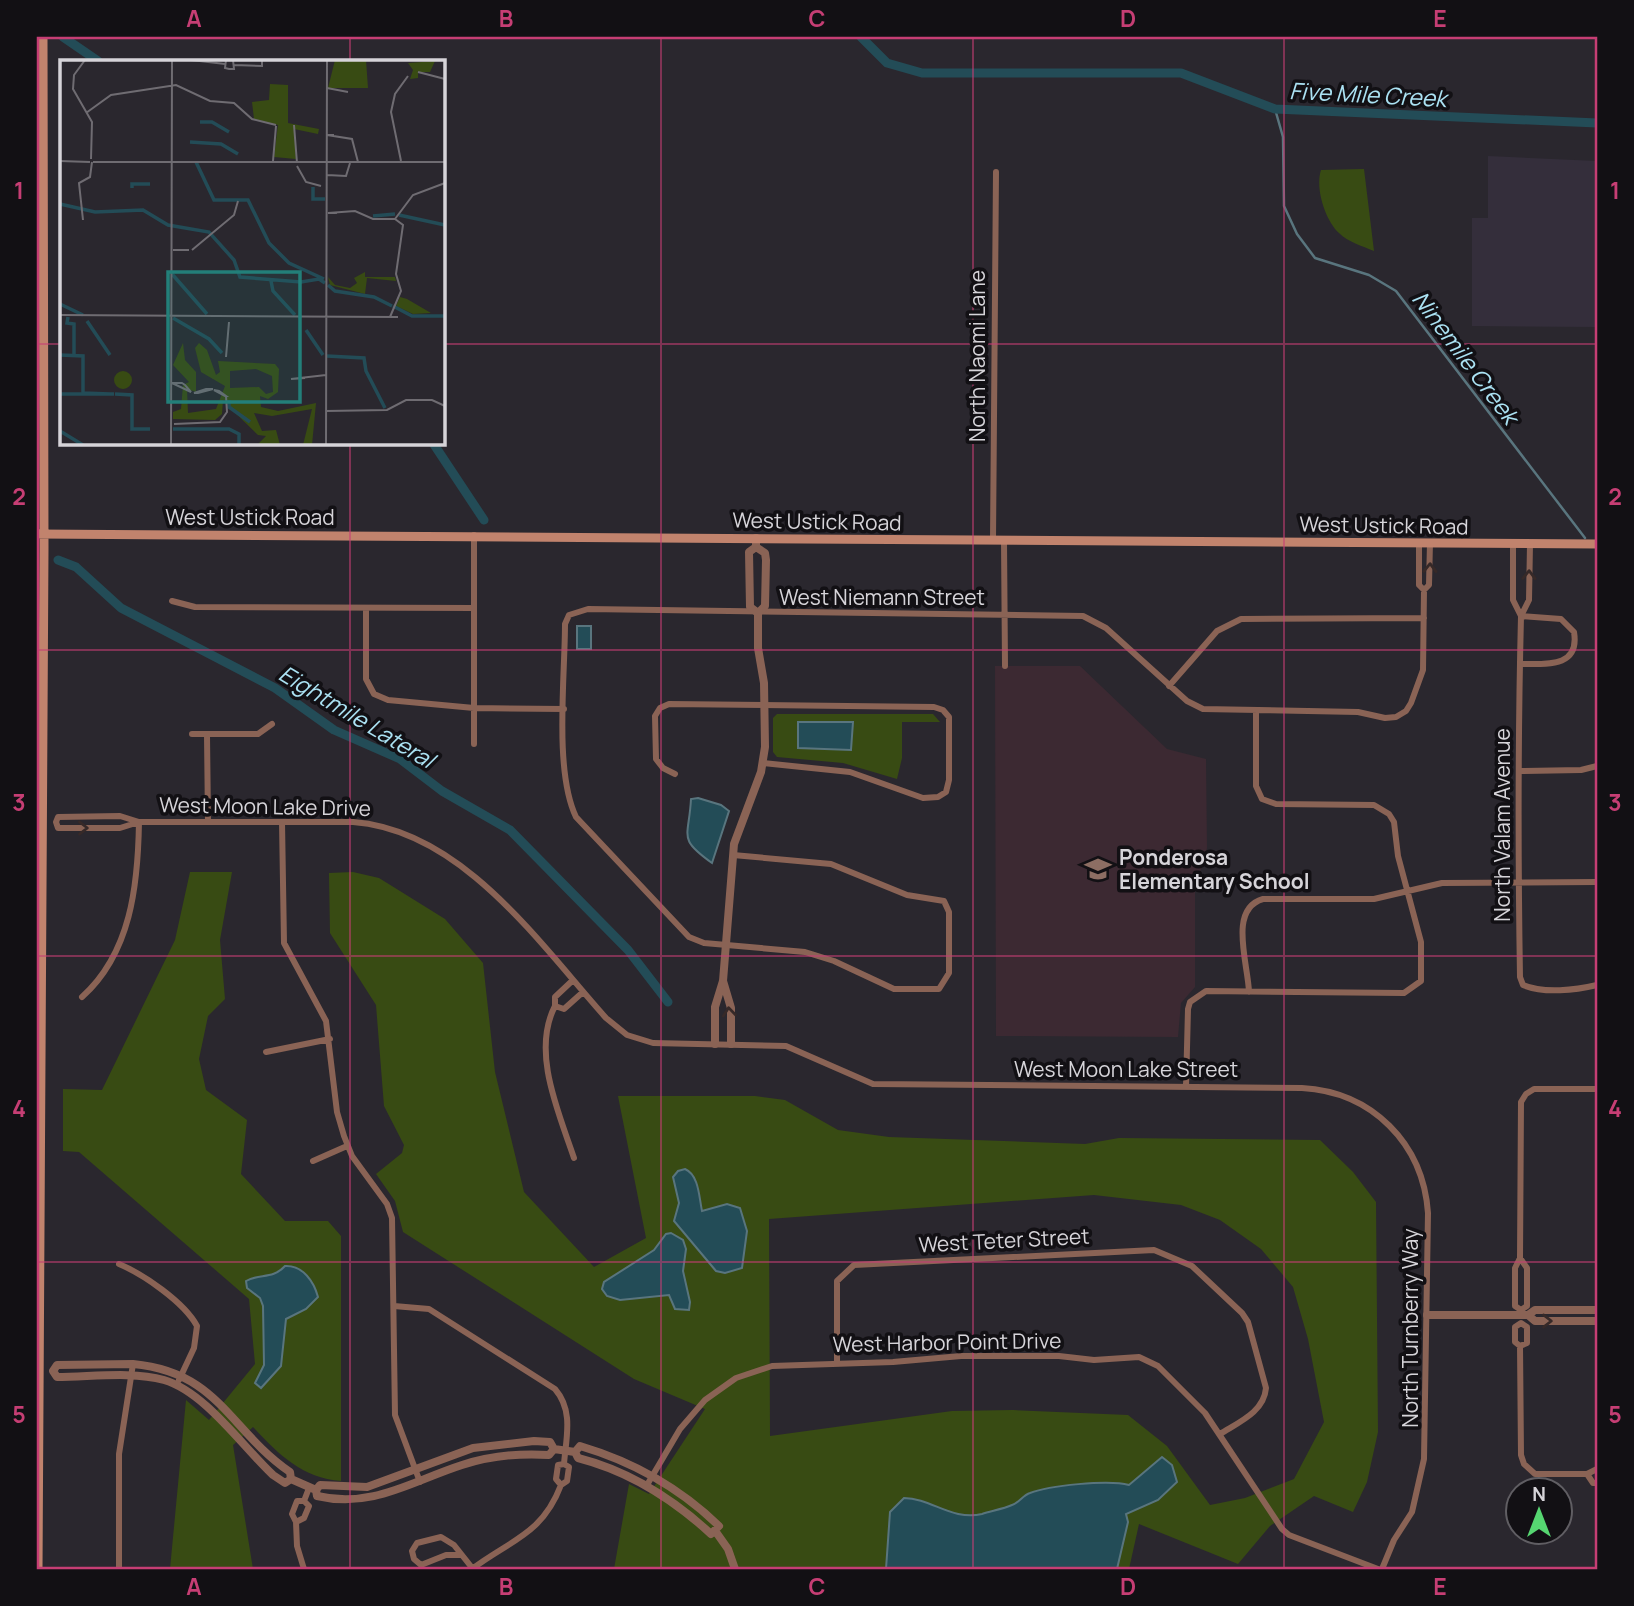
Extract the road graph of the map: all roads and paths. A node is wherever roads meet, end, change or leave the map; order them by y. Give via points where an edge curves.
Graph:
1 (43, 37) edge
2 (40, 52) edge
3 (996, 172) dead end
4 (40, 282) edge
5 (40, 534) edge
6 (474, 535) junction
7 (998, 540) junction
8 (756, 542) junction
9 (1419, 542) junction
10 (1430, 542) junction
11 (1513, 544) junction
12 (1530, 544) junction
13 (1597, 544) edge
14 (1424, 590) junction
15 (172, 601) dead end
16 (366, 607) junction
17 (473, 608) junction
18 (758, 613) junction
19 (1005, 615) junction
20 (1521, 616) junction
21 (1424, 618) junction
22 (1520, 664) junction
23 (1005, 666) dead end
24 (1169, 686) junction
25 (765, 705) junction
26 (474, 708) junction
27 (564, 709) junction
28 (1256, 711) junction
29 (272, 724) dead end
30 (192, 734) dead end
31 (207, 735) junction
32 (474, 744) dead end
33 (763, 763) junction
34 (1597, 766) edge
35 (1519, 771) junction
36 (675, 774) dead end
37 (39, 822) edge
38 (56, 822) junction
39 (139, 822) junction
40 (208, 822) junction
41 (282, 822) junction
42 (733, 855) junction
43 (1518, 883) junction
44 (1597, 883) edge
45 (1406, 893) junction
46 (725, 945) junction
47 (572, 981) junction
48 (723, 981) junction
49 (1597, 985) edge
50 (583, 992) junction
51 (1249, 992) junction
52 (82, 997) dead end
53 (555, 1006) junction
54 (330, 1039) junction
55 (715, 1044) junction
56 (731, 1044) junction
57 (266, 1052) dead end
58 (888, 1084) joint
59 (1186, 1087) junction
60 (1597, 1088) edge
61 (39, 1099) edge
62 (1361, 1103) joint
63 (347, 1146) junction
64 (573, 1158) dead end
65 (313, 1161) dead end
66 (1520, 1258) junction
67 (119, 1264) dead end
68 (394, 1306) junction
69 (1597, 1310) edge
70 (1427, 1315) junction
71 (1522, 1316) junction
72 (1597, 1321) edge
73 (1520, 1346) junction
74 (837, 1363) junction
75 (133, 1364) junction
76 (38, 1371) edge
77 (54, 1371) junction
78 (182, 1375) junction
79 (131, 1377) junction
80 (177, 1385) junction
81 (1220, 1434) junction
82 (554, 1449) junction
83 (565, 1450) junction
84 (575, 1452) junction
85 (1597, 1469) edge
86 (415, 1470) junction
87 (652, 1475) junction
88 (1587, 1475) junction
89 (290, 1479) junction
90 (420, 1482) junction
91 (1597, 1483) edge
92 (647, 1485) junction
93 (312, 1489) junction
94 (716, 1532) junction
95 (461, 1555) junction
96 (38, 1569) edge
97 (119, 1569) edge
98 (304, 1569) edge
99 (472, 1569) edge
100 (735, 1569) edge
101 (1380, 1569) edge

1 - 2 main road
2 - 4 main road
3 - 7 street, North Naomi Lane
4 - 5 main road
5 - 6 main road, West Ustick Road
5 - 37 main road
6 - 8 main road, West Ustick Road
6 - 17 street
7 - 8 main road, West Ustick Road
7 - 9 main road, West Ustick Road
7 - 19 street, North Naomi Lane
8 - 18 street via 766,560 765,606
8 - 18 street via 749,552 749,586 750,607
9 - 10 main road, West Ustick Road
9 - 14 street via 1419,585
10 - 11 main road, West Ustick Road
14 -> 10 street via 1429,585
11 - 12 main road, West Ustick Road
11 - 20 street, North Valam Avenue via 1513,600
12 - 13 main road, West Ustick Road
20 -> 12 street, North Valam Avenue via 1529,600
14 - 21 street
15 - 16 street via 195,607
16 - 17 street
16 - 26 street via 366,679 374,694 388,700
17 - 26 street
18 - 19 street, West Niemann Street
18 - 25 street
18 - 27 street, West Niemann Street via 578,610 565,624
19 - 23 street, North Naomi Lane
19 - 24 street, West Niemann Street via 1093,619
20 - 22 street, North Valam Avenue
20 - 22 street via 1561,619 1574,632 1576,642 1573,652 1559,664
21 - 24 street via 1241,619 1217,631
21 - 28 street, West Niemann Street via 1423,670 1411,703 1396,717
22 - 35 street, North Valam Avenue
24 - 28 street, West Niemann Street via 1203,709
25 - 33 street
25 - 33 street via 943,710 949,717 950,780 939,797 923,798 850,772
25 - 36 street via 669,704 660,708 655,716 656,759
26 - 27 street
26 - 32 street
27 - 46 street via 565,787 576,817 690,937
28 - 45 street via 1256,786 1262,799 1276,804 1382,808 1394,822
29 - 31 street via 258,734
30 - 31 street
31 - 40 street
33 - 42 street
34 - 35 street
35 - 43 street, North Valam Avenue
37 - 38 street
37 - 61 main road
38 - 39 street, West Moon Lake Drive via 58,817 120,816
38 -> 39 street, West Moon Lake Drive via 58,828 120,828
39 - 40 street, West Moon Lake Drive
39 - 52 street via 138,867 126,927 99,981
40 - 41 street, West Moon Lake Drive
41 - 47 street, West Moon Lake Drive via 365,823 412,836 490,888
41 - 54 street via 284,943 320,1007
42 - 46 street
42 - 46 street via 831,864 907,895 944,901 949,973 939,989 894,989 814,954
43 - 44 street
43 - 45 street via 1442,883
43 - 49 street, North Valam Avenue via 1523,985 1561,990
45 - 51 street via 1374,899 1263,899 1247,907 1242,919
45 - 51 street via 1421,943 1420,981 1404,993
46 - 48 street
47 - 50 street, West Moon Lake Drive
47 - 53 street via 555,997
48 - 55 street via 715,1007
56 -> 48 street via 731,1008
50 - 53 street via 564,1009
50 - 55 street, West Moon Lake Drive via 614,1025 643,1041
51 - 59 street via 1206,991 1188,1009
53 - 64 street via 549,1017 547,1057
54 - 57 street
54 - 63 street via 337,1112
55 - 56 street, West Moon Lake Drive
56 - 58 street, West Moon Lake Drive via 786,1046 860,1081
58 - 59 street, West Moon Lake Street
59 - 62 street, West Moon Lake Street via 1312,1088
60 - 66 street via 1534,1089 1521,1102
61 - 76 main road
62 - 70 street, North Turnberry Way via 1398,1133 1423,1182 1428,1213
63 - 65 street
63 - 68 street via 392,1217
66 - 71 street via 1527,1268 1527,1306
66 - 71 street via 1515,1268 1515,1306
67 - 78 street via 138,1272 194,1321 197,1339
68 - 83 street via 429,1309 555,1389 568,1412
68 - 86 street via 395,1415
69 - 71 street via 1535,1310
70 - 71 street
70 - 101 street, North Turnberry Way via 1424,1459 1415,1502
71 -> 72 street via 1535,1321
71 - 73 street via 1515,1327 1515,1342
71 - 73 street via 1527,1343
73 - 88 street via 1521,1455 1528,1470
74 - 81 street, West Harbor Point Drive via 961,1356 1139,1357 1158,1366
74 - 81 street, West Teter Street via 837,1281 854,1265 1141,1250 1164,1253 1192,1266 1248,1322 1265,1398 1252,1413
74 - 87 street, West Harbor Point Drive via 772,1366 727,1383 694,1410
75 - 77 street via 57,1364
75 - 78 street
75 - 79 street
76 - 77 street
76 - 96 main road
77 - 79 street via 57,1377
78 - 80 street
78 - 89 street via 215,1399 290,1472
79 - 80 street
79 - 97 street via 119,1454
80 - 89 street via 206,1407 273,1475 285,1483
81 - 101 street, West Harbor Point Drive via 1289,1535
82 - 83 street
82 - 86 street via 550,1442 503,1443 473,1448
82 - 90 street via 549,1455 475,1461
83 - 84 street
83 - 99 street via 556,1479 561,1485 551,1507 531,1531
84 - 87 street via 580,1446 607,1454
84 - 92 street via 578,1458
85 - 88 street
86 - 90 street
86 - 93 street via 367,1487 320,1485
87 - 92 street, West Harbor Point Drive
87 - 94 street via 712,1519 719,1526
88 - 91 street
89 - 93 street
90 - 93 street via 357,1501 317,1496
92 - 94 street via 711,1534
93 - 98 street via 304,1501 297,1501 292,1514
94 - 100 street
95 - 95 street via 447,1539 435,1537 417,1543 412,1555 416,1563 426,1565 446,1555
95 - 99 street

